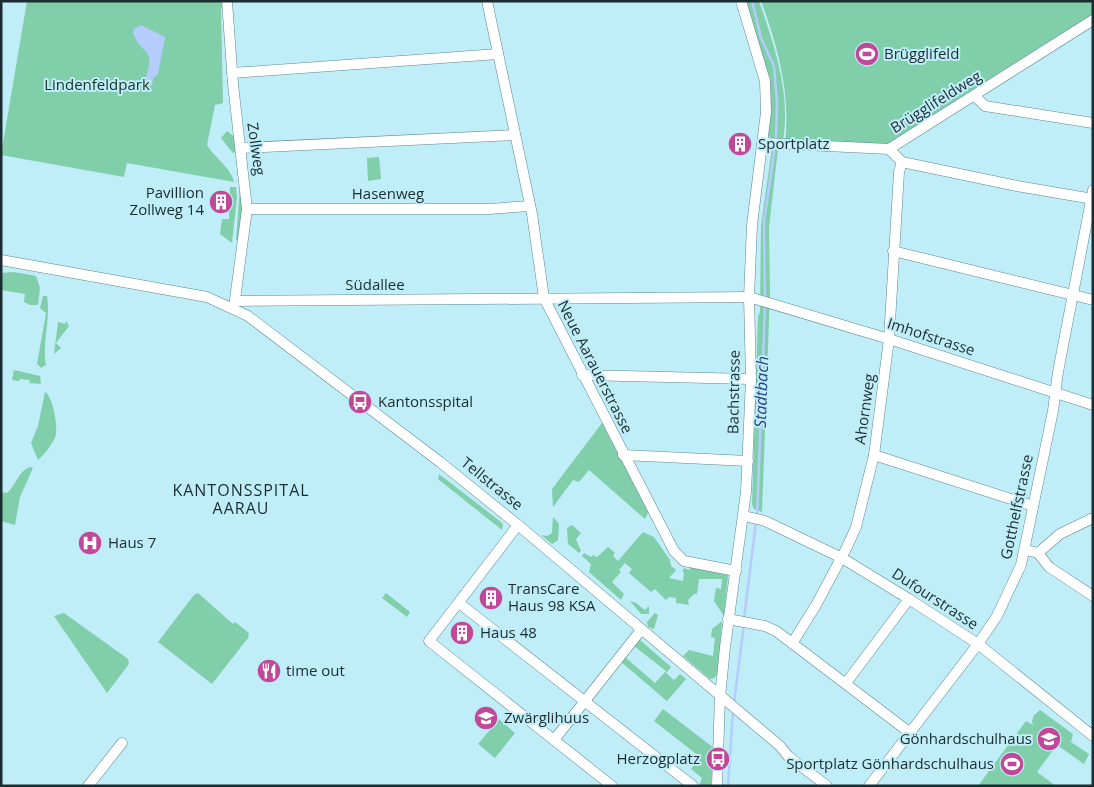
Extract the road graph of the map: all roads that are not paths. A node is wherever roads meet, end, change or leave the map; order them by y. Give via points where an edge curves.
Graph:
1 (227, 1) edge
2 (486, 1) edge
3 (741, 1) edge
4 (1093, 20) edge
5 (498, 54) junction
6 (232, 74) junction
7 (975, 96) junction
8 (1093, 123) edge
9 (514, 135) junction
10 (764, 143) junction
11 (241, 148) junction
12 (889, 149) junction
13 (902, 162) junction
14 (1092, 196) edge
15 (529, 206) junction
16 (247, 209) junction
17 (893, 251) junction
18 (1, 260) edge
19 (1072, 295) junction
20 (544, 298) junction
21 (754, 298) junction
22 (1093, 300) edge
23 (234, 304) junction
24 (889, 339) junction
25 (582, 375) junction
26 (751, 379) junction
27 (1055, 393) junction
28 (1093, 405) edge
29 (623, 455) junction
30 (874, 455) junction
31 (748, 461) junction
32 (1033, 506) junction
33 (749, 517) junction
34 (1093, 518) edge
35 (518, 525) junction
36 (1026, 550) junction
37 (1038, 553) junction
38 (842, 558) junction
39 (736, 571) junction
40 (1093, 596) edge
41 (909, 598) junction
42 (459, 603) junction
43 (732, 620) junction
44 (641, 630) junction
45 (793, 642) junction
46 (978, 644) junction
47 (846, 683) junction
48 (724, 700) junction
49 (585, 702) junction
50 (909, 732) junction
51 (1093, 736) edge
52 (554, 740) junction
53 (122, 743) dead end
54 (88, 786) edge
55 (612, 786) edge
56 (693, 786) edge
57 (717, 786) edge
58 (827, 786) edge
59 (868, 786) edge

1 - 6 street, Zollweg
2 - 5 street, Neue Aarauerstrasse
3 - 10 street, Bachstrasse via 765,80
4 - 7 street, Brügglifeldweg
5 - 6 street
5 - 9 street, Neue Aarauerstrasse
6 - 11 street, Zollweg
7 - 8 street via 985,106
7 - 12 street, Brügglifeldweg
9 - 11 street
9 - 15 street, Neue Aarauerstrasse
10 - 12 street, Brügglifeldweg
10 - 21 street, Bachstrasse via 752,225
11 - 16 street, Zollweg
12 - 13 street
13 - 14 street via 1017,186
13 - 17 street, Ahornweg
14 - 19 street, Gotthelfstrasse
15 - 16 street, Hasenweg
15 - 20 street, Neue Aarauerstrasse
16 - 23 street, Zollweg
17 - 19 street
17 - 24 street, Ahornweg
18 - 23 street, Südallee
19 - 22 street
19 - 27 street, Gotthelfstrasse
20 - 21 street, Südallee
20 - 23 street, Südallee
20 - 25 street, Neue Aarauerstrasse
21 - 24 street, Imhofstrasse
21 - 26 street, Bachstrasse
23 - 35 street, Tellstrasse
24 - 27 street, Imhofstrasse
24 - 30 street, Ahornweg
25 - 26 street
25 - 29 street, Neue Aarauerstrasse
26 - 31 street, Bachstrasse
27 - 28 street, Imhofstrasse
27 - 32 street, Gotthelfstrasse
29 - 31 street
29 - 39 street, Neue Aarauerstrasse via 678,557
30 - 32 street
30 - 38 street, Ahornweg via 856,527
31 - 33 street, Bachstrasse
32 - 36 street, Gotthelfstrasse
33 - 38 street, Dufourstrasse via 765,521
33 - 39 street, Bachstrasse
34 - 37 street via 1060,534
35 - 42 street
35 - 44 street, Tellstrasse
36 - 37 street
36 - 46 street, Gotthelfstrasse via 1014,584
37 - 40 street via 1049,567
38 - 41 street, Dufourstrasse
38 - 45 street, Ahornweg
39 - 43 street, Bachstrasse
41 - 46 street, Dufourstrasse
41 - 47 street
42 - 49 street
42 - 52 street via 429,641
43 - 45 street via 765,626
43 - 48 street, Bachstrasse
44 - 48 street, Tellstrasse
44 - 49 street
45 - 47 street
46 - 50 street, Gotthelfstrasse
46 - 51 street, Dufourstrasse
47 - 50 street
48 - 57 street, Bachstrasse
48 - 58 street, Tellstrasse
49 - 52 street
49 - 56 street
50 - 59 street, Gotthelfstrasse
52 - 55 street
53 - 54 street

